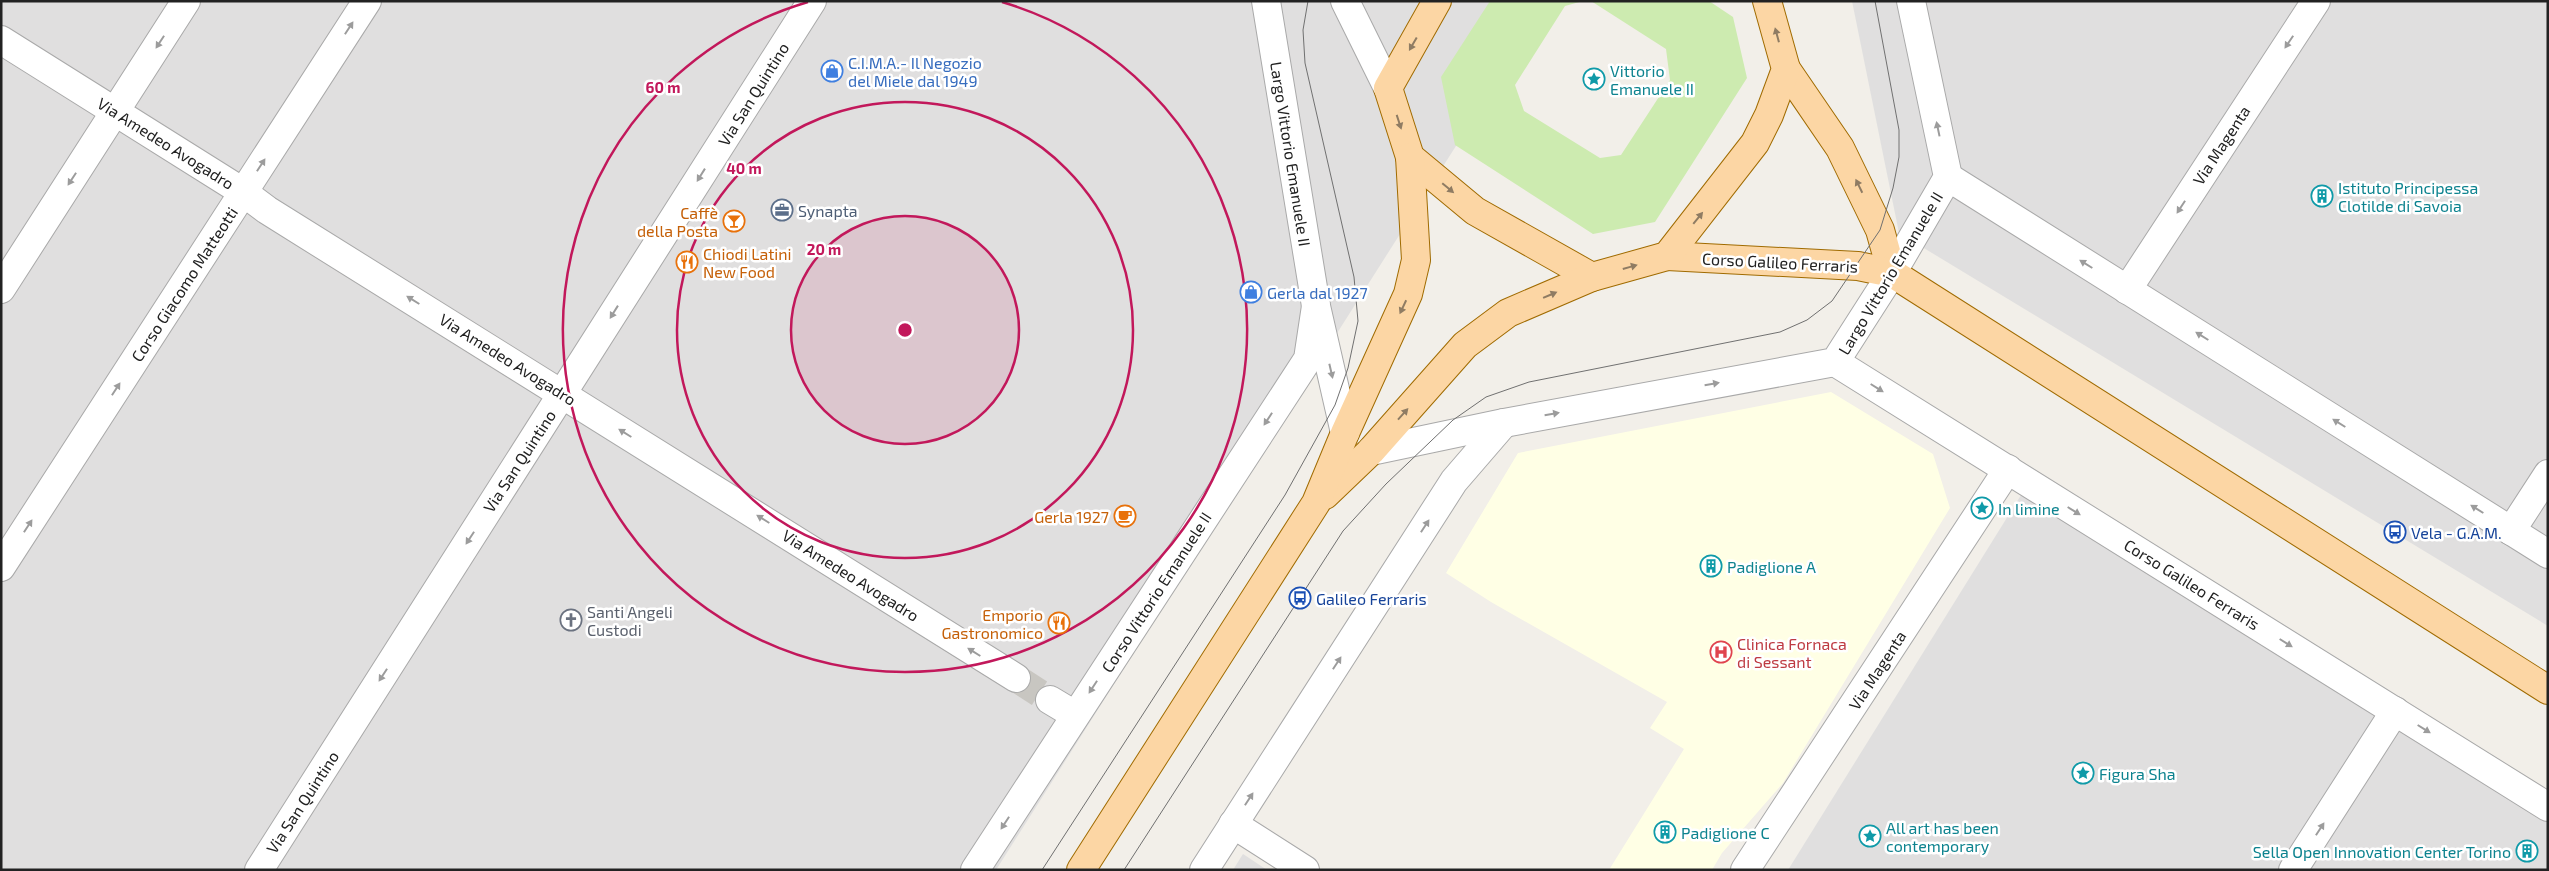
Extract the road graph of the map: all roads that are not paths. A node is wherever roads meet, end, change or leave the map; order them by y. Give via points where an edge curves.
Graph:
1 (186, 1) edge
2 (367, 1) edge
3 (812, 1) edge
4 (1345, 1) edge
5 (1437, 1) edge
6 (1767, 1) edge
7 (1911, 1) edge
8 (2316, 1) edge
9 (1265, 2) edge
10 (1, 40) edge
11 (1786, 69) junction
12 (1388, 88) junction
13 (116, 112) junction
14 (1410, 157) junction
15 (1948, 177) junction
16 (244, 192) junction
17 (1667, 256) junction
18 (1892, 273) junction
19 (1592, 278) junction
20 (1, 289) edge
21 (2127, 290) junction
22 (1316, 306) junction
23 (1835, 362) junction
24 (563, 393) junction
25 (1504, 423) junction
26 (1345, 433) junction
27 (1371, 451) junction
28 (2008, 469) junction
29 (2548, 474) edge
30 (1316, 503) junction
31 (2511, 531) junction
32 (2548, 554) edge
33 (1, 567) edge
34 (1016, 678) tunnel mouth
35 (2548, 690) edge
36 (1050, 700) tunnel mouth
37 (2395, 712) junction
38 (1075, 715) junction
39 (2548, 806) edge
40 (1233, 824) junction
41 (259, 870) edge
42 (975, 870) edge
43 (1081, 870) edge
44 (1204, 870) edge
45 (1305, 870) edge
46 (1745, 870) edge
47 (2293, 870) edge

1 -> 13 street
16 -> 2 street, Corso Giacomo Matteotti
3 -> 24 street, Via San Quintino
4 - 12 street
5 -> 12 main road
11 -> 6 main road
15 -> 7 street, Largo Vittorio Emanuele II
8 -> 21 street, Via Magenta
9 - 22 street, Largo Vittorio Emanuele II
10 - 13 street, Via Amedeo Avogadro
17 -> 11 main road via 1755,143
18 -> 11 main road via 1880,230 1840,148
12 -> 14 main road
13 - 16 street, Via Amedeo Avogadro
13 -> 20 street
14 -> 19 main road via 1475,210
14 -> 26 main road via 1416,260 1408,294
15 - 18 street, Largo Vittorio Emanuele II
21 -> 15 street
24 -> 16 street, Via Amedeo Avogadro via 267,210
33 -> 16 street, Corso Giacomo Matteotti
17 - 18 main road, Corso Galileo Ferraris via 1858,266
19 -> 17 main road
18 - 23 street, Largo Vittorio Emanuele II
18 - 35 main road, Corso Galileo Ferraris
27 -> 19 main road via 1465,346 1508,314
31 -> 21 street
22 -> 26 street
22 -> 38 street, Corso Vittorio Emanuele II via 1308,359
25 -> 23 street, Largo Vittorio Emanuele II
23 -> 28 street, Corso Galileo Ferraris
34 -> 24 street, Via Amedeo Avogadro
24 -> 41 street, Via San Quintino
25 - 27 street, Largo Vittorio Emanuele II
40 -> 25 street via 1454,481
26 - 30 main road
27 - 30 main road
28 -> 37 street, Corso Galileo Ferraris
28 - 46 street, Via Magenta
29 - 31 street
30 - 43 main road
31 - 32 street
36 - 38 street
37 -> 39 street, Corso Galileo Ferraris
47 -> 37 street
38 -> 42 street, Corso Vittorio Emanuele II
40 - 44 street
40 - 45 street

